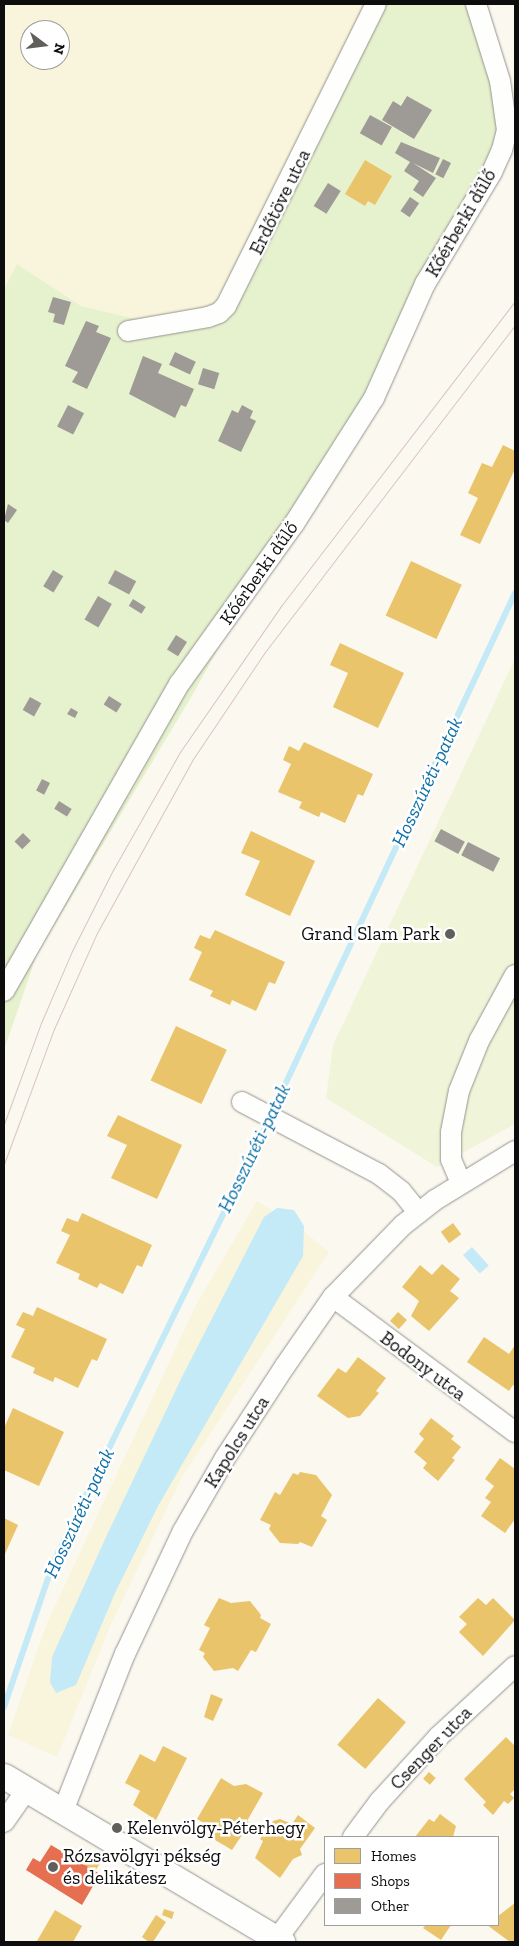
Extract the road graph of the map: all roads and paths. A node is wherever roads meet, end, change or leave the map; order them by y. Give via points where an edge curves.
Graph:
1 (376, 4) edge
2 (476, 4) edge
3 (128, 331) dead end
4 (515, 975) edge
5 (4, 991) edge
6 (249, 1105) dead end
7 (515, 1150) edge
8 (462, 1183) junction
9 (419, 1212) junction
10 (333, 1298) junction
11 (515, 1432) edge
12 (515, 1666) edge
13 (4, 1776) edge
14 (26, 1789) junction
15 (63, 1811) junction
16 (4, 1822) edge
17 (354, 1836) edge
18 (324, 1875) edge
19 (280, 1941) edge

1 - 3 street, Erdőtöve utca via 226,306 208,317
2 - 5 street, Kőérberki dűlő via 500,81 507,130 502,150 425,284 374,398 294,524 180,683
4 - 8 street via 479,1041 459,1091 451,1132 451,1159
6 - 9 street via 379,1174 401,1191
7 - 8 street, Kapolcs utca
8 - 9 street, Kapolcs utca
9 - 10 street, Kapolcs utca via 363,1264
10 - 11 street, Bodony utca
10 - 15 street, Kapolcs utca via 230,1450 184,1531 125,1654
12 - 17 street, Csenger utca via 439,1736 379,1802
13 - 14 street
14 - 15 street
14 - 16 street
15 - 19 street
18 - 19 street

